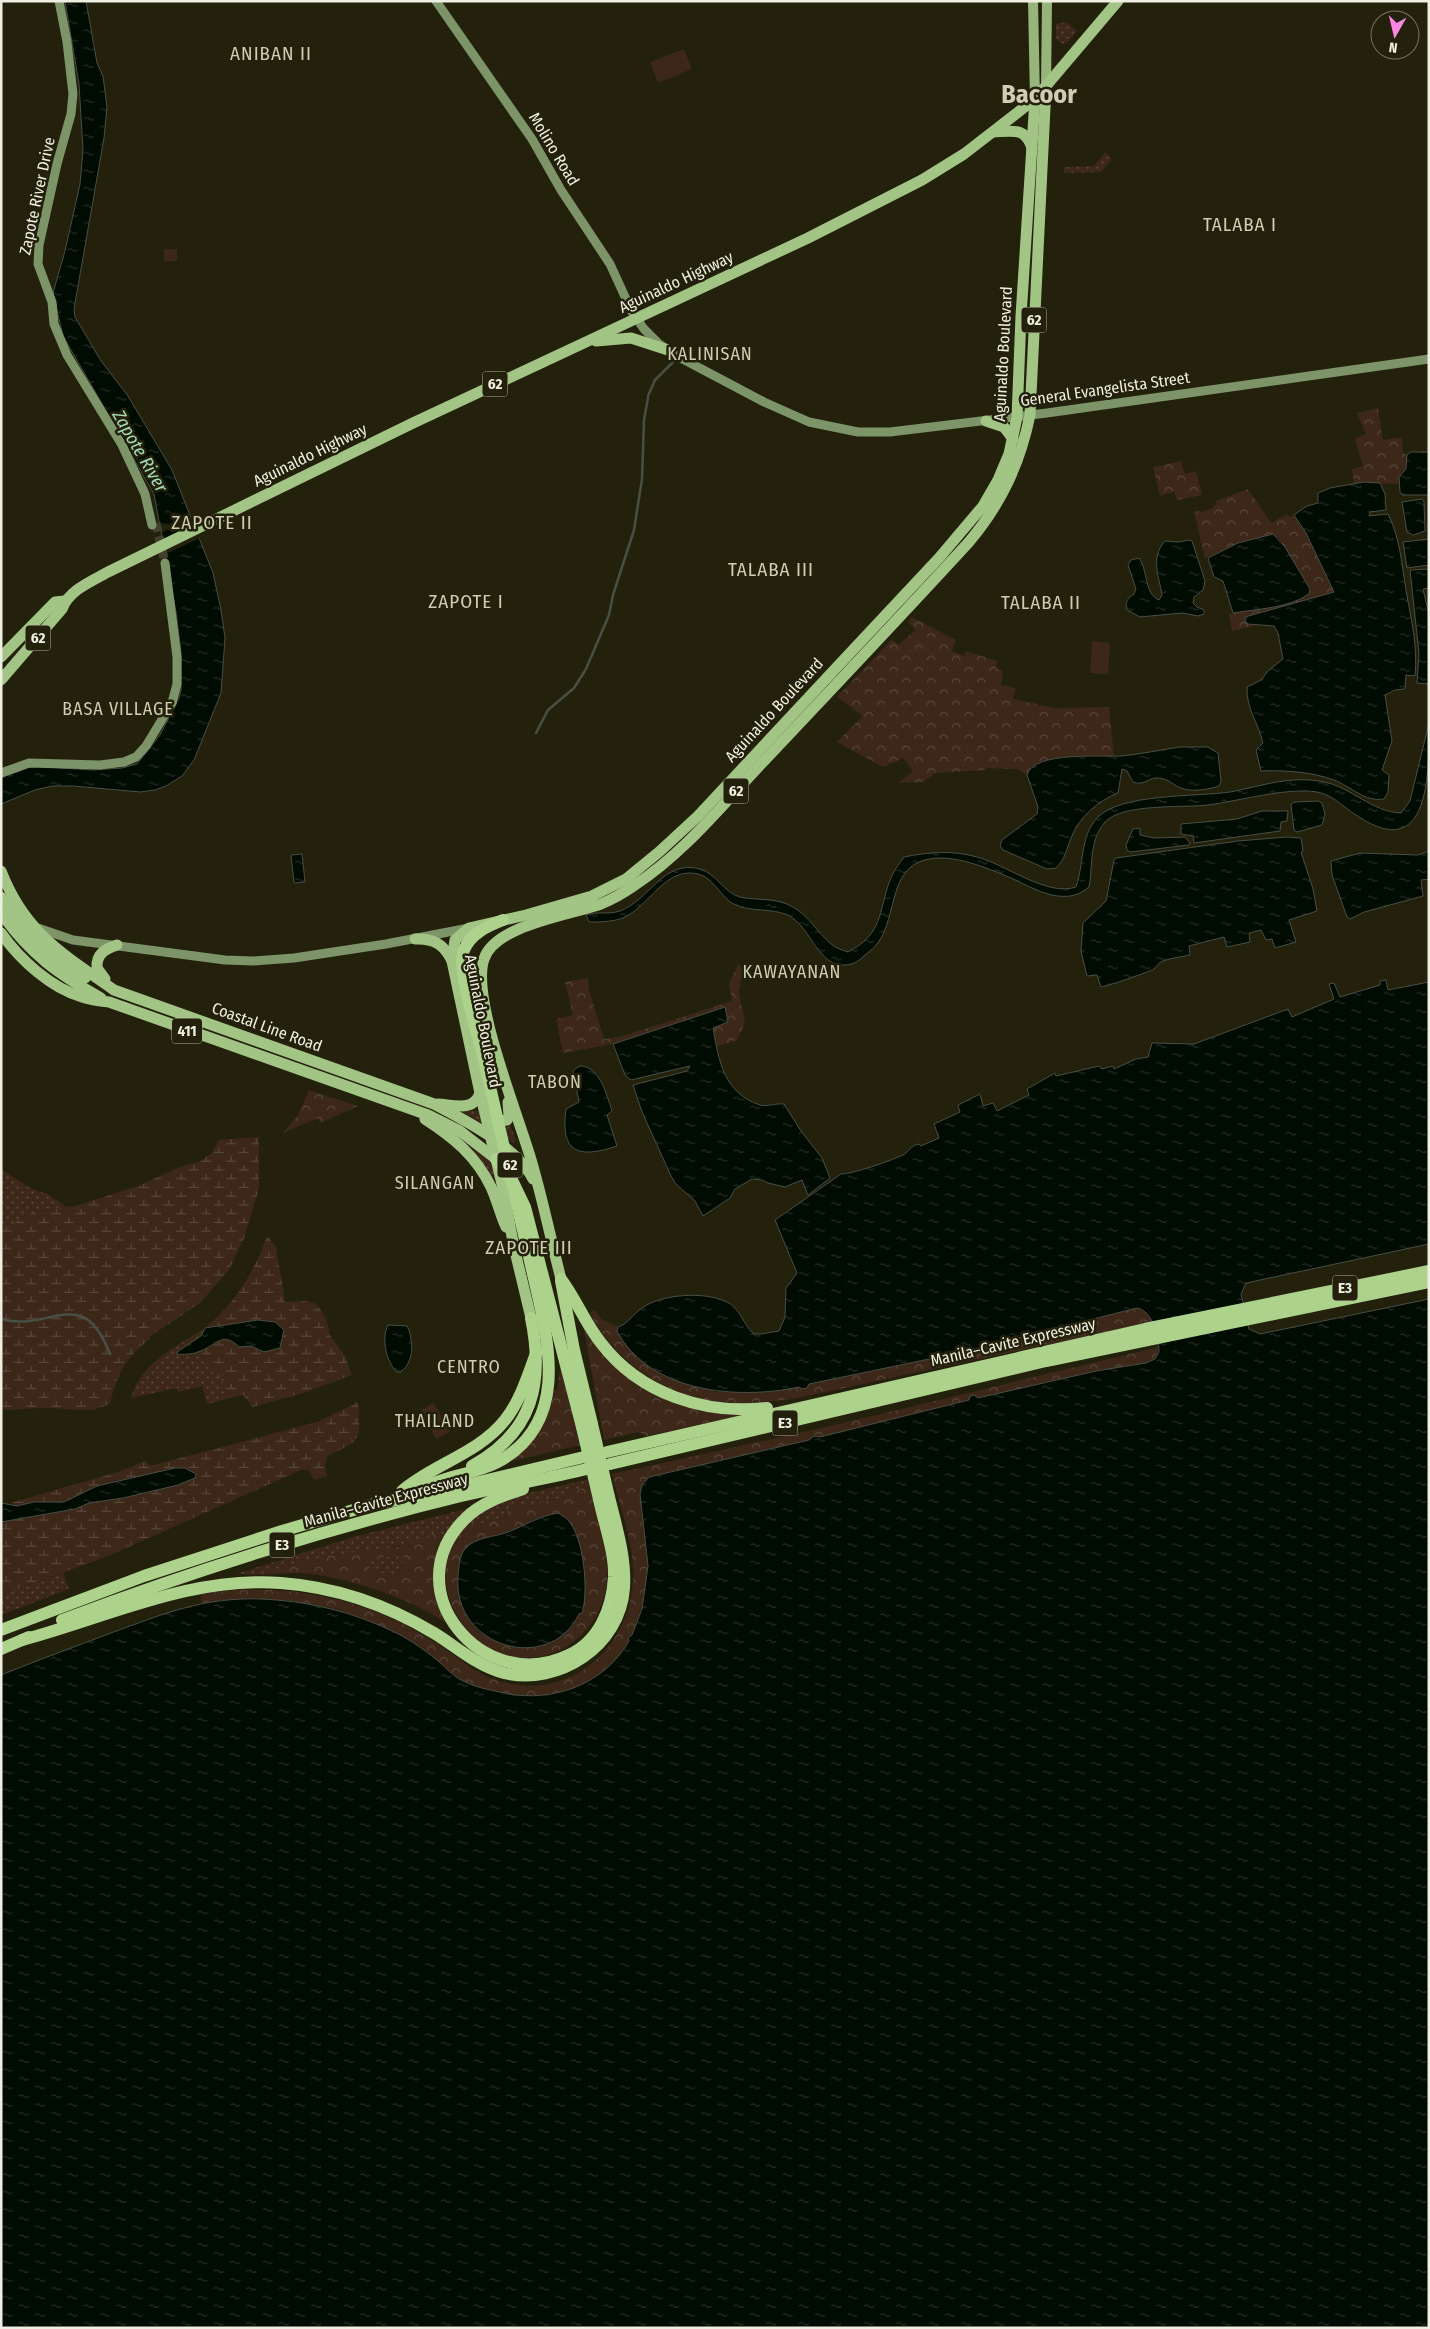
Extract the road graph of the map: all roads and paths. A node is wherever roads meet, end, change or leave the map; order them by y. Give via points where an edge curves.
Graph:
1 (59, 1) edge
2 (436, 1) edge
3 (1033, 1) edge
4 (1047, 1) edge
5 (1118, 1) edge
6 (1046, 87) junction
7 (1035, 99) junction
8 (993, 132) junction
9 (1032, 150) junction
10 (636, 319) junction
11 (585, 343) junction
12 (668, 350) junction
13 (1429, 359) edge
14 (1030, 415) junction
15 (1018, 417) junction
16 (986, 421) junction
17 (1013, 439) junction
18 (153, 523) tunnel mouth
19 (164, 565) tunnel mouth
20 (65, 601) junction
21 (1, 657) edge
22 (1, 680) edge
23 (1, 773) edge
24 (1, 871) edge
25 (1, 897) edge
26 (1, 913) edge
27 (503, 920) junction
28 (31, 925) junction
29 (468, 928) junction
30 (1, 933) edge
31 (415, 939) junction
32 (117, 945) junction
33 (452, 961) junction
34 (68, 974) junction
35 (114, 990) junction
36 (109, 1002) junction
37 (270, 1045) junction
38 (265, 1059) junction
39 (508, 1093) junction
40 (481, 1097) junction
41 (434, 1104) junction
42 (411, 1109) junction
43 (492, 1139) junction
44 (496, 1159) junction
45 (540, 1192) junction
46 (514, 1247) junction
47 (1429, 1271) edge
48 (561, 1279) junction
49 (1429, 1282) edge
50 (1262, 1310) junction
51 (531, 1318) joint
52 (1147, 1334) junction
53 (537, 1351) junction
54 (851, 1395) junction
55 (587, 1425) junction
56 (452, 1477) junction
57 (550, 1477) junction
58 (398, 1495) junction
59 (604, 1498) junction
60 (374, 1504) junction
61 (1, 1630) edge
62 (22, 1640) junction
63 (1, 1648) edge

1 - 18 main road, Zapote River Drive via 73,94 39,245 38,264 52,302 54,324 67,355 122,445 145,494
2 - 10 main road, Molino Road via 532,139 610,264
3 - 7 main road
4 - 6 main road
5 - 6 highway, Aguinaldo Highway / 62
6 - 7 highway, Aguinaldo Highway / 62
6 - 14 highway, Aguinaldo Boulevard / 62
7 - 8 highway, Aguinaldo Highway / 62
7 - 9 highway, Aguinaldo Boulevard / 62
8 - 9 highway via 1024,134
8 - 10 highway, Aguinaldo Highway / 62 via 913,185
9 - 15 highway, Aguinaldo Boulevard / 62 via 1022,288
10 - 11 highway, Aguinaldo Highway / 62
10 - 12 main road, General Evangelista Street
11 - 12 highway via 631,338
11 - 20 highway, Aguinaldo Highway / 62 via 406,426 164,545 83,586
12 - 16 main road, General Evangelista Street via 764,402 828,427 874,433
13 - 14 main road, General Evangelista Street
14 - 15 main road, General Evangelista Street
14 - 39 highway, Aguinaldo Boulevard / 62 via 1012,476 982,528 694,837 650,875 614,898 509,933 487,951 482,963 484,997
15 - 16 main road, General Evangelista Street
15 - 17 highway, Aguinaldo Boulevard / 62
16 - 17 highway via 1004,427
17 - 27 highway, Aguinaldo Boulevard / 62 via 998,480 973,520 670,843 626,879 598,894
19 - 23 main road via 177,684 172,703 146,746 136,757 124,762 100,765 29,762
20 - 21 highway, 62 via 55,602
20 - 22 highway, 62 via 62,609
24 - 28 highway, Coastal Line Road / 411 via 9,892
25 - 34 highway, 411 via 23,929
26 - 34 highway, 411 via 16,935 39,958
27 - 29 highway, Aguinaldo Boulevard / 62
27 - 56 highway, 62, bridge via 476,934 467,944 462,958 463,976 548,1341 548,1388 541,1412 527,1436 507,1456 484,1468
28 - 32 main road via 60,937
28 - 35 highway, Coastal Line Road / 411 via 71,961
29 - 31 main road
29 - 33 highway, Aguinaldo Boulevard / 62 via 455,940
30 - 36 highway, Coastal Line Road / 411 via 23,959 52,982 81,997
31 - 32 main road via 260,961 225,960
31 - 33 highway via 435,941 445,948
32 - 35 highway via 103,951 97,963 98,972
33 - 40 highway, Aguinaldo Boulevard / 62
34 - 35 highway, 411
34 - 36 highway, 411
35 - 37 highway, Coastal Line Road / 411
36 - 38 highway, Coastal Line Road / 411
37 - 38 highway
37 - 41 highway, Coastal Line Road / 411
38 - 42 highway, Coastal Line Road / 411
39 - 40 highway via 509,1116 504,1121 496,1119
39 - 45 highway, Aguinaldo Boulevard / 62
40 - 41 highway via 469,1105
40 - 43 highway, Aguinaldo Boulevard / 62
41 - 43 highway, Coastal Line Road / 411
42 - 44 highway, Coastal Line Road / 411 via 449,1124
42 - 46 highway via 464,1147 478,1165 492,1188
43 - 44 highway, Aguinaldo Boulevard / 62
43 - 45 highway, Coastal Line Road / 411 via 523,1164
44 - 46 highway, Aguinaldo Boulevard / 62
44 - 55 highway via 526,1207
45 - 48 highway, Aguinaldo Boulevard / 62
46 - 51 highway, Aguinaldo Boulevard / 62
47 - 50 highway, Manila–Cavite Expressway / E3
48 - 54 highway via 608,1352 641,1380 676,1398 740,1410
48 - 55 highway
49 - 50 highway, Manila–Cavite Expressway / E3
50 - 52 highway, Manila–Cavite Expressway / E3
51 - 53 highway
52 - 54 highway, Manila–Cavite Expressway / E3
52 - 54 highway, Manila–Cavite Expressway / E3 via 608,1458
53 - 56 highway via 535,1384 515,1431 491,1454
53 - 58 highway via 513,1408 496,1430 477,1445 414,1481
55 - 59 highway, bridge
56 - 58 highway
57 - 59 highway via 472,1512 453,1533 442,1559 440,1588 449,1616 468,1640 495,1659 536,1665 553,1662 587,1644 600,1629 612,1595 614,1576
57 - 60 highway, Manila–Cavite Expressway / E3 via 585,1463
57 - 62 highway, Manila–Cavite Expressway / E3 via 434,1503 285,1544 122,1598 57,1622
58 - 60 highway
59 - 62 highway via 624,1572 619,1612 594,1649 576,1663 554,1671 517,1675 488,1668 435,1633 378,1605 323,1589 276,1583 229,1583 188,1590
60 - 61 highway, Manila–Cavite Expressway / E3 via 153,1573
62 - 63 highway, Manila–Cavite Expressway / E3

